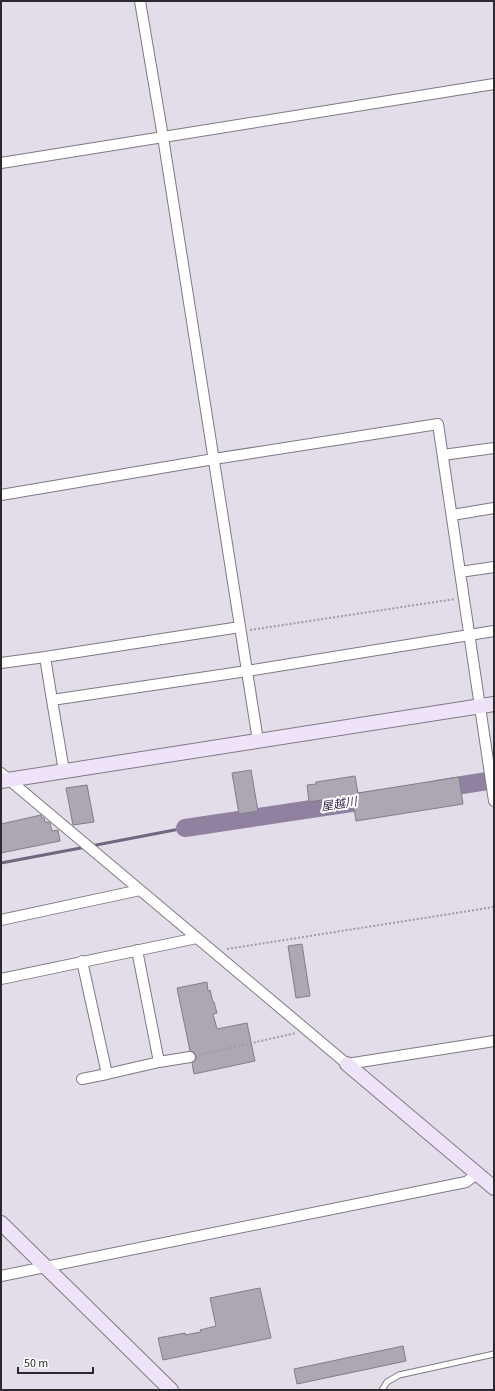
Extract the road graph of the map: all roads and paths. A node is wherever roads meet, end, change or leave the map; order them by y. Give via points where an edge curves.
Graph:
1 (140, 1) edge
2 (494, 84) edge
3 (163, 137) junction
4 (1, 163) edge
5 (494, 448) edge
6 (443, 455) junction
7 (214, 459) junction
8 (1, 495) edge
9 (494, 508) edge
10 (452, 515) junction
11 (494, 567) edge
12 (460, 572) junction
13 (464, 597) junction
14 (241, 629) junction
15 (494, 632) edge
16 (470, 635) junction
17 (45, 657) junction
18 (1, 663) edge
19 (248, 671) junction
20 (52, 700) junction
21 (494, 704) edge
22 (480, 706) junction
23 (258, 741) junction
24 (64, 771) junction
25 (4, 778) edge
26 (494, 801) edge
27 (140, 890) junction
28 (494, 907) edge
29 (1, 920) edge
30 (197, 938) junction
31 (136, 950) junction
32 (213, 951) junction
33 (82, 961) junction
34 (1, 979) edge
35 (308, 1030) junction
36 (494, 1041) edge
37 (190, 1057) joint
38 (159, 1062) junction
39 (347, 1064) junction
40 (107, 1074) junction
41 (82, 1079) dead end
42 (477, 1174) junction
43 (494, 1188) edge
44 (1, 1223) edge
45 (46, 1266) junction
46 (1, 1276) edge
47 (494, 1354) edge
48 (171, 1390) edge
49 (382, 1390) edge

1 - 3 street
2 - 3 street
3 - 4 street
3 - 7 street
5 - 6 street
6 - 7 street via 438,424
6 - 10 street
7 - 8 street
7 - 14 street
9 - 10 street
10 - 12 street
11 - 12 street
12 - 13 street
13 - 14 path
13 - 16 street
14 - 17 street
14 - 19 street
15 - 16 street
16 - 19 street
16 - 22 street
17 - 18 street
17 - 20 street
19 - 20 street
19 - 23 street
20 - 24 street
21 - 22 street
22 - 23 street
22 - 26 street
23 - 24 street
24 - 25 street
25 - 27 street
27 - 29 street
27 - 30 street
28 - 32 path
30 - 31 street
30 - 32 street
31 - 33 street
31 - 38 street
32 - 35 street
33 - 34 street
33 - 40 street
35 - 37 path
35 - 39 street
36 - 39 street
37 - 38 street
38 - 40 street
39 - 42 street
40 - 41 street
42 - 43 street
42 - 45 street via 466,1182
44 - 45 street
45 - 46 street
45 - 48 street
47 - 49 lane via 399,1375 387,1382

